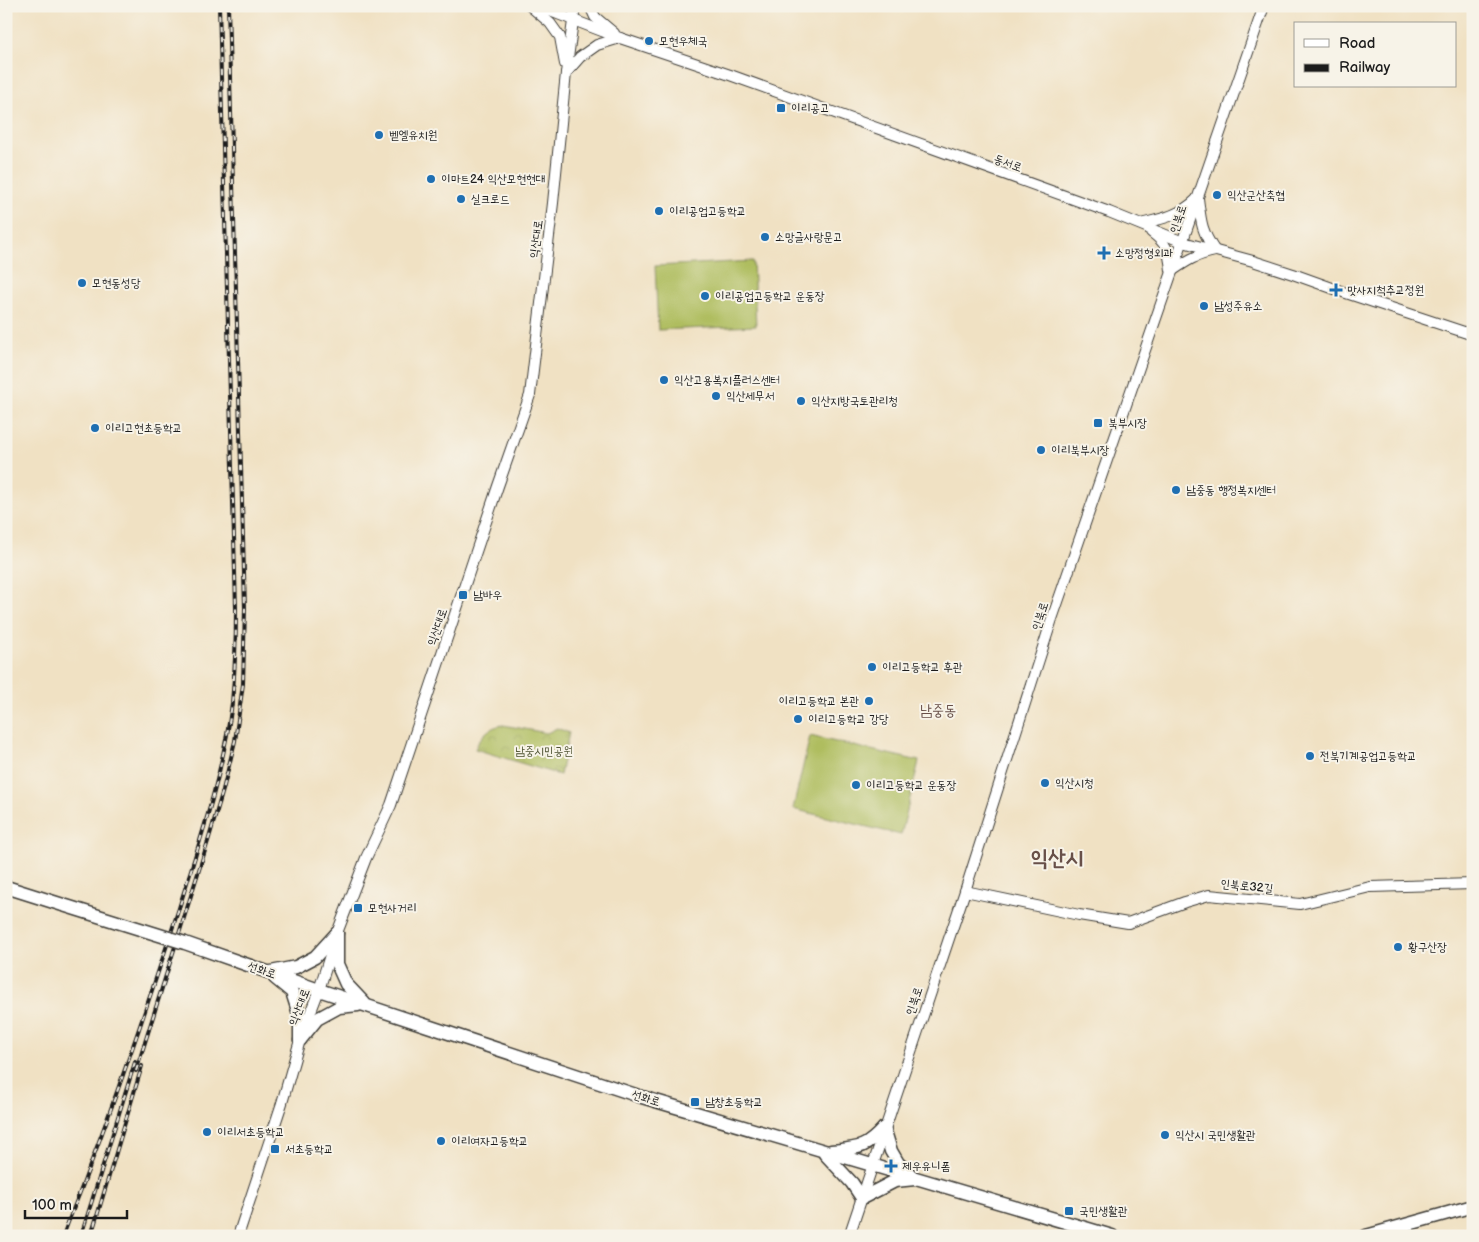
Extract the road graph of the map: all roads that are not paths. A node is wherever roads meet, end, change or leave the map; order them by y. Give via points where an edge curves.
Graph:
1 (530, 6) edge
2 (537, 6) edge
3 (575, 6) edge
4 (590, 6) edge
5 (1264, 6) edge
6 (573, 20) junction
7 (620, 38) junction
8 (566, 73) junction
9 (1198, 198) junction
10 (1140, 224) junction
11 (1183, 242) junction
12 (1215, 251) junction
13 (1172, 271) junction
14 (1473, 335) edge
15 (1473, 884) edge
16 (6, 887) edge
17 (965, 891) junction
18 (337, 933) junction
19 (270, 973) junction
20 (319, 990) junction
21 (366, 1005) junction
22 (300, 1040) junction
23 (884, 1128) junction
24 (823, 1152) junction
25 (872, 1166) junction
26 (915, 1179) junction
27 (862, 1198) junction
28 (1473, 1206) edge
29 (242, 1225) junction
30 (238, 1236) edge
31 (248, 1236) edge
32 (849, 1236) edge
33 (1112, 1236) edge
34 (1366, 1236) edge

1 - 8 street via 550,23 560,37
2 - 6 street, 동서로
3 - 6 street, 익산대로
4 - 7 street via 595,17
5 - 9 street, 인북로
6 - 7 street, 동서로
6 - 8 street, 익산대로
7 - 8 street via 597,45
7 - 10 street, 동서로
8 - 18 street, 익산대로 via 530,395 391,805
9 - 10 street via 1181,212
9 - 11 street, 인북로
9 - 12 street via 1202,227
10 - 11 street, 동서로
10 - 13 street via 1163,241
11 - 12 street, 동서로
11 - 13 street, 인북로
12 - 13 street via 1194,257
12 - 14 street, 동서로
13 - 17 street, 인북로 via 1052,619
15 - 17 street, 인북로32길 via 1370,887 1300,904 1210,895 1128,923
16 - 19 main road, 선화로, bridge
17 - 23 street, 인북로
18 - 19 main road via 315,957 296,967
18 - 20 street, 익산대로
18 - 21 main road via 337,964 346,984
19 - 20 main road, 선화로
19 - 22 main road via 292,992 300,1017
20 - 21 main road, 선화로
20 - 22 street, 익산대로
21 - 22 main road via 339,1007 317,1019
21 - 24 main road, 선화로 via 642,1098
22 - 29 street, 익산대로
23 - 24 main road via 873,1141 858,1148
23 - 25 street, 인북로
23 - 26 main road via 898,1163
24 - 25 main road, 선화로
24 - 27 main road
25 - 26 main road, 선화로
25 - 27 street, 인북로
26 - 27 main road via 895,1181
26 - 33 main road, 선화로
27 - 32 street, 인북로
28 - 34 main road
29 - 30 street, 익산대로
29 - 31 street

